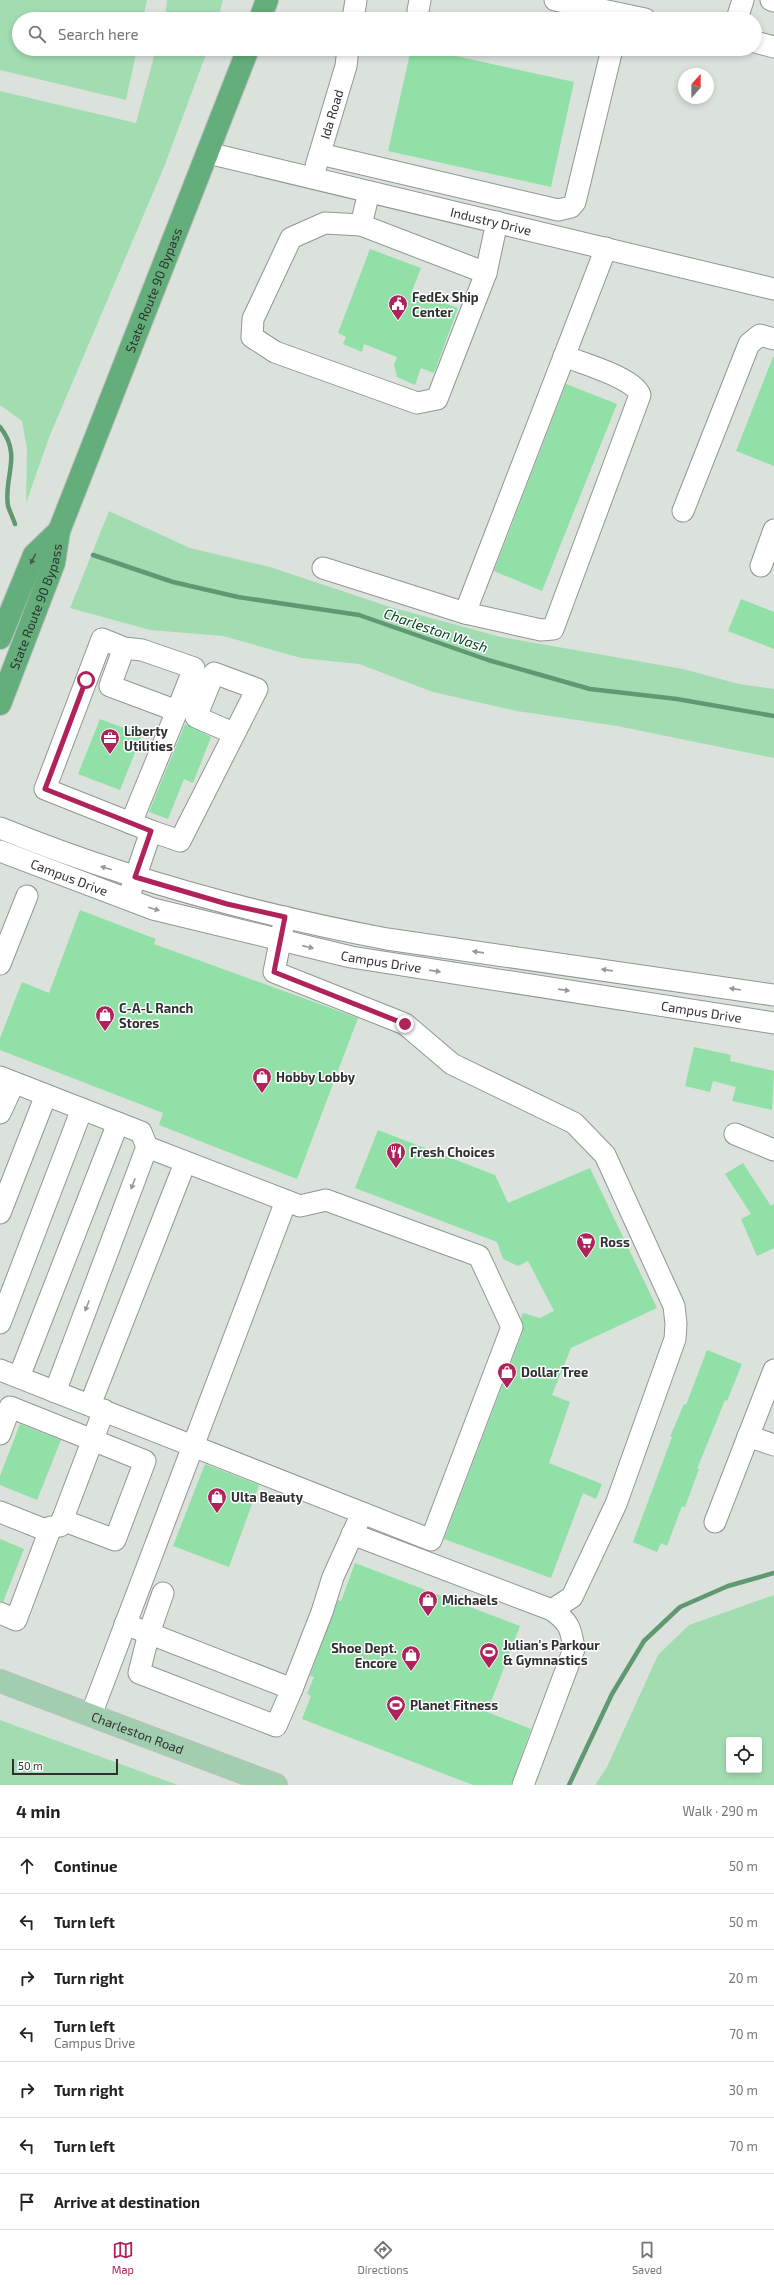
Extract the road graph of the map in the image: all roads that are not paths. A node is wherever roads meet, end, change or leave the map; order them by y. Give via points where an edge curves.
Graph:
1 (267, 0) edge
2 (356, 0) edge
3 (555, 0) edge
4 (743, 0) edge
5 (263, 12) edge
6 (354, 12) edge
7 (604, 12) edge
8 (739, 12) edge
9 (762, 44) edge
10 (774, 47) edge
11 (245, 56) edge
12 (347, 56) edge
13 (610, 56) edge
14 (208, 153) junction
15 (320, 154) junction
16 (313, 178) junction
17 (369, 192) junction
18 (497, 222) junction
19 (360, 225) junction
20 (606, 248) junction
21 (486, 273) junction
22 (774, 289) edge
23 (774, 339) edge
24 (564, 356) junction
25 (683, 512) dead end
26 (774, 530) edge
27 (59, 531) junction
28 (760, 566) dead end
29 (323, 568) dead end
30 (465, 612) junction
31 (0, 638) edge
32 (124, 648) junction
33 (88, 676) junction
34 (110, 686) junction
35 (0, 704) edge
36 (177, 711) junction
37 (233, 733) dead end
38 (132, 823) junction
39 (0, 828) edge
40 (151, 831) junction
41 (0, 851) edge
42 (135, 877) junction
43 (27, 896) dead end
44 (127, 900) junction
45 (285, 917) junction
46 (280, 941) junction
47 (0, 964) edge
48 (774, 995) edge
49 (774, 1023) edge
50 (7, 1080) edge
51 (46, 1095) junction
52 (82, 1109) junction
53 (0, 1113) edge
54 (118, 1123) junction
55 (735, 1134) dead end
56 (147, 1147) junction
57 (774, 1150) edge
58 (185, 1163) junction
59 (286, 1201) junction
60 (0, 1213) edge
61 (0, 1324) edge
62 (774, 1370) edge
63 (9, 1374) edge
64 (55, 1392) junction
65 (97, 1408) junction
66 (0, 1434) edge
67 (748, 1436) junction
68 (93, 1439) junction
69 (192, 1445) junction
70 (774, 1445) edge
71 (0, 1512) edge
72 (362, 1512) junction
73 (715, 1522) dead end
74 (56, 1524) junction
75 (352, 1534) junction
76 (163, 1593) dead end
77 (552, 1610) junction
78 (0, 1613) edge
79 (125, 1624) junction
80 (149, 1634) junction
81 (0, 1681) edge
82 (292, 1689) junction
83 (91, 1715) junction
84 (276, 1785) edge
85 (523, 1785) edge

1 - 5 highway
2 - 6 street
3 - 7 street
4 - 8 street
9 - 10 street
11 - 14 highway, State Route 90 Bypass
12 - 15 street, Ida Road
13 - 15 street via 575,202 571,207 558,210
14 - 16 street, Industry Drive
14 - 27 highway, State Route 90 Bypass
15 - 16 street, Ida Road
16 - 17 street, Industry Drive
17 - 18 street, Industry Drive
17 - 19 street
18 - 20 street, Industry Drive
18 - 21 street
19 - 21 street
19 - 21 street via 325,223 291,238 253,319 252,338 275,352 417,403 437,399
20 - 22 street, Industry Drive
20 - 24 street
23 - 25 street via 760,335 750,344
24 - 30 street
24 - 30 street via 629,382 638,389 640,395 558,616 552,629 541,630
26 - 28 street
27 -> 31 highway, State Route 90 Bypass via 34,555
27 - 35 highway, State Route 90 Bypass via 54,563
29 - 30 street
32 - 33 street via 102,639
32 - 34 street
32 - 36 street via 142,650 194,668
33 - 34 street
33 - 38 street via 45,789
34 - 36 street
36 - 38 street
37 - 40 street via 180,841
38 - 40 street
42 -> 39 street, Campus Drive via 60,853
40 - 42 street
41 - 44 street, Campus Drive
42 - 44 street
42 - 45 street, Campus Drive via 227,904
43 - 47 street
44 -> 46 street, Campus Drive via 152,909
45 - 46 street
48 -> 45 street, Campus Drive via 387,939
46 -> 49 street, Campus Drive via 395,965
46 - 77 street via 274,972 405,1024 452,1064 574,1123 605,1155 674,1306 675,1339 616,1504 572,1597
50 - 51 street
50 - 53 street
51 - 52 street
51 - 60 street
52 - 54 street
52 - 61 street
54 - 56 street via 141,1132
54 - 63 street
55 - 57 street
56 - 58 street
56 -> 64 street
58 - 59 street
58 - 65 street
59 - 69 street
59 - 72 street via 300,1206 326,1200 479,1256 512,1327 431,1540
62 - 67 street
63 - 64 street
64 - 65 street
65 - 68 street
65 - 69 street
66 - 68 street via 10,1408
67 - 70 street
67 - 73 street
68 - 74 street
68 - 74 street via 145,1461 115,1540
69 - 72 street
69 - 79 street
71 - 74 street via 43,1529
72 - 75 street
74 - 78 street via 16,1620
75 - 77 street
75 - 82 street via 333,1577
76 - 80 street
77 - 85 street via 566,1619 572,1633 574,1649
79 - 80 street
79 - 83 street
80 - 82 street
80 - 82 street via 139,1673 276,1726
81 - 83 main road, Charleston Road
83 - 84 main road, Charleston Road

